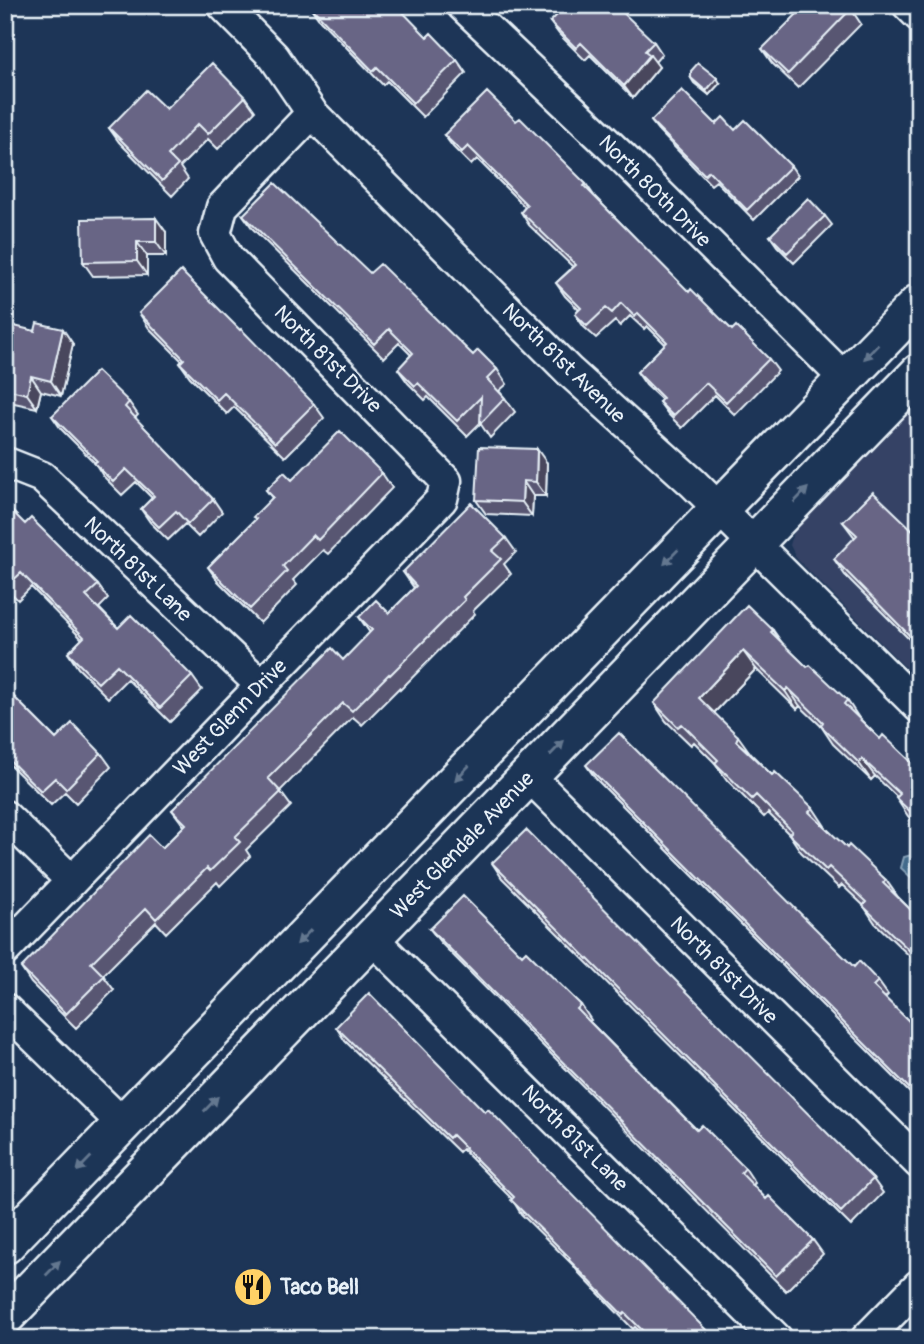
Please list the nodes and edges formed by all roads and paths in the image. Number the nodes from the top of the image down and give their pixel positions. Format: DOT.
graph roads {
  1 [pos="223,5"];
  2 [pos="462,5"];
  3 [pos="908,5"];
  4 [pos="919,16"];
  5 [pos="313,113"];
  6 [pos="919,303"];
  7 [pos="919,373"];
  8 [pos="845,379"];
  9 [pos="7,466"];
  10 [pos="446,481"];
  11 [pos="719,508"];
  12 [pos="754,544"];
  13 [pos="261,685"];
  14 [pos="919,707"];
  15 [pos="529,776"];
  16 [pos="5,816"];
  17 [pos="72,881"];
  18 [pos="372,938"];
  19 [pos="5,950"];
  20 [pos="258,984"];
  21 [pos="5,1009"];
  22 [pos="123,1124"];
  23 [pos="163,1154"];
  24 [pos="919,1163"];
  25 [pos="5,1245"];
  26 [pos="919,1285"];
  27 [pos="5,1317"];
  28 [pos="777,1339"];
  29 [pos="866,1339"];
  1 -- 5 [label="street, North 81st Avenue"];
  2 -- 8 [label="street, North 80th Drive"];
  3 -- 4 [label="street"];
  5 -- 10 [label="street, North 81st Drive"];
  5 -- 11 [label="street, North 81st Avenue"];
  6 -- 8 [label="main road, one-way"];
  12 -- 7 [label="main road, West Glendale Avenue, one-way"];
  8 -- 11 [label="main road"];
  9 -- 13 [label="street, North 81st Lane"];
  10 -- 13 [label="street, West Glenn Drive"];
  11 -- 12 [label="street, North 81st Avenue"];
  11 -- 20 [label="main road, one-way"];
  12 -- 14 [label="street, North 81st Avenue"];
  15 -- 12 [label="main road, West Glendale Avenue, one-way"];
  13 -- 17 [label="street, West Glenn Drive"];
  15 -- 18 [label="main road, West Glendale Avenue"];
  15 -- 24 [label="street, North 81st Drive"];
  16 -- 17 [label="street"];
  17 -- 19 [label="street, West Glenn Drive"];
  23 -- 18 [label="main road, West Glendale Avenue, one-way"];
  18 -- 28 [label="street, North 81st Lane"];
  20 -- 22 [label="main road"];
  20 -- 23 [label="main road"];
  21 -- 22 [label="street"];
  22 -- 25 [label="main road, one-way"];
  27 -- 23 [label="main road, West Glendale Avenue, one-way"];
  26 -- 29 [label="street"];
}
